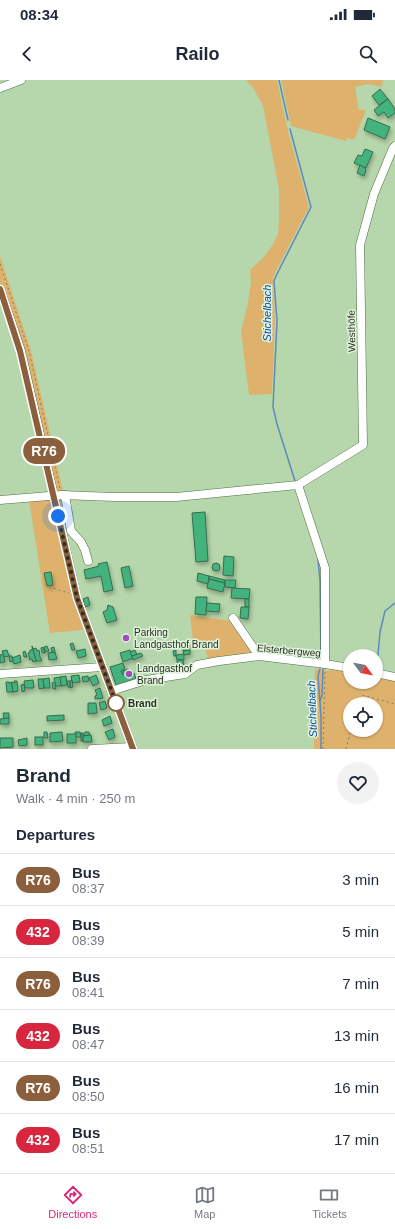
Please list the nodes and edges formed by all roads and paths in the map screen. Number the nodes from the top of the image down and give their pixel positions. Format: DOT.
graph roads {
  1 [pos="21,80"];
  2 [pos="0,88"];
  3 [pos="395,146"];
  4 [pos="0,289"];
  5 [pos="298,485"];
  6 [pos="53,495"];
  7 [pos="65,495"];
  8 [pos="0,500"];
  9 [pos="88,561"];
  10 [pos="49,587"];
  11 [pos="76,592"];
  12 [pos="233,618"];
  13 [pos="259,656"];
  14 [pos="325,664"];
  15 [pos="102,667"];
  16 [pos="343,667"];
  17 [pos="0,674"];
  18 [pos="383,674"];
  19 [pos="395,677"];
  20 [pos="111,691"];
  21 [pos="361,697"];
  22 [pos="372,697"];
  23 [pos="383,700"];
  24 [pos="395,704"];
  25 [pos="350,737"];
  26 [pos="132,748"];
  27 [pos="92,749"];
  28 [pos="323,749"];
  29 [pos="346,749"];
  1 -- 2 [label="street"];
  3 -- 5 [label="street, Westhöfe"];
  4 -- 6 [label="street"];
  5 -- 7 [label="street"];
  5 -- 14 [label="street"];
  6 -- 7 [label="street"];
  6 -- 8 [label="street"];
  6 -- 11 [label="street"];
  7 -- 9 [label="street"];
  10 -- 11 [label="path"];
  11 -- 15 [label="street"];
  12 -- 13 [label="street"];
  13 -- 14 [label="street, Elsterbergweg"];
  13 -- 20 [label="street, Elsterbergweg"];
  14 -- 16 [label="street, Elsterbergweg"];
  14 -- 28 [label="path"];
  15 -- 17 [label="street"];
  15 -- 20 [label="street"];
  18 -- 19 [label="street"];
  20 -- 26 [label="street"];
  21 -- 22 [label="path"];
  23 -- 24 [label="path"];
  25 -- 29 [label="path"];
  26 -- 27 [label="street"];
}
